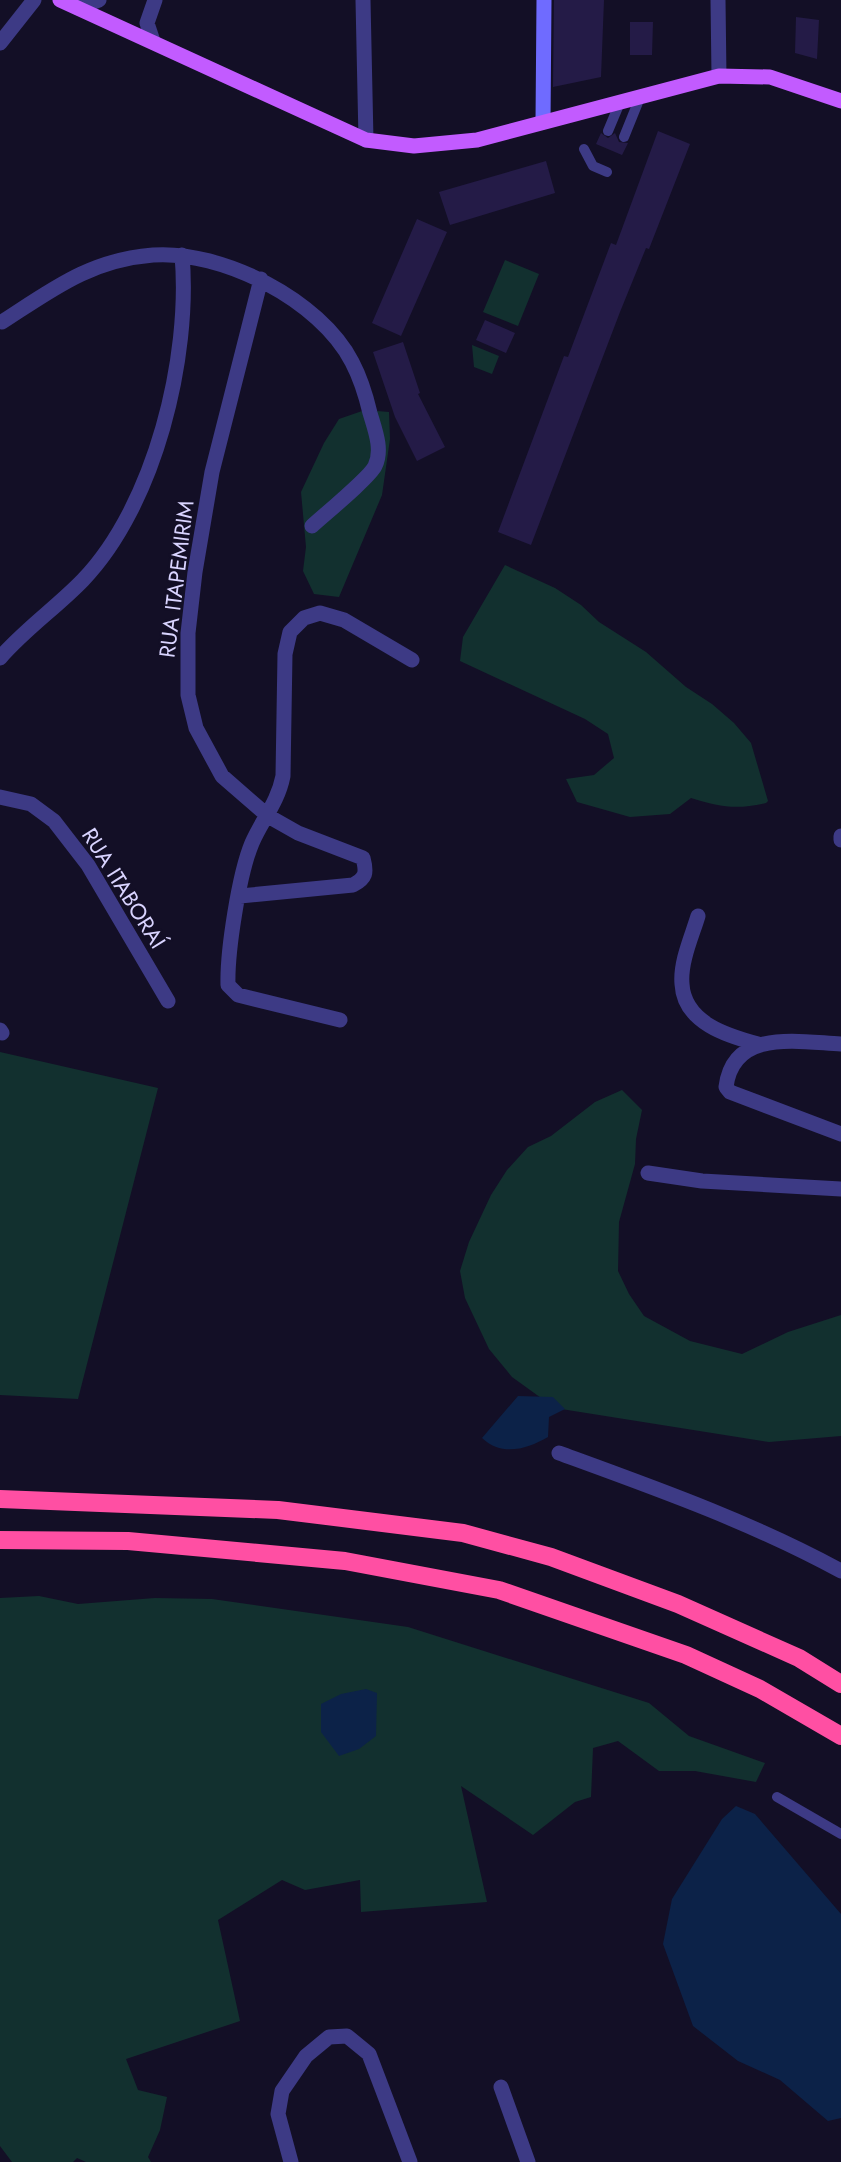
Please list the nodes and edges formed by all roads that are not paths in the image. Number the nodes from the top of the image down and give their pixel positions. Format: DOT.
graph roads {
  1 [pos="34,0"];
  2 [pos="60,0"];
  3 [pos="99,0"];
  4 [pos="155,0"];
  5 [pos="363,0"];
  6 [pos="544,0"];
  7 [pos="718,0"];
  8 [pos="78,8"];
  9 [pos="153,41"];
  10 [pos="0,43"];
  11 [pos="719,76"];
  12 [pos="641,95"];
  13 [pos="621,100"];
  14 [pos="841,101"];
  15 [pos="543,122"];
  16 [pos="608,130"];
  17 [pos="624,137"];
  18 [pos="366,140"];
  19 [pos="584,149"];
  20 [pos="607,172"];
  21 [pos="182,255"];
  22 [pos="261,279"];
  23 [pos="1,323"];
  24 [pos="312,526"];
  25 [pos="0,658"];
  26 [pos="412,660"];
  27 [pos="0,797"];
  28 [pos="268,816"];
  29 [pos="240,896"];
  30 [pos="698,915"];
  31 [pos="168,1001"];
  32 [pos="340,1020"];
  33 [pos="758,1044"];
  34 [pos="841,1044"];
  35 [pos="841,1134"];
  36 [pos="648,1173"];
  37 [pos="841,1189"];
  38 [pos="559,1453"];
  39 [pos="0,1499"];
  40 [pos="0,1540"];
  41 [pos="841,1571"];
  42 [pos="841,1684"];
  43 [pos="841,1736"];
  44 [pos="777,1797"];
  45 [pos="841,1834"];
  46 [pos="501,2087"];
  47 [pos="291,2162"];
  48 [pos="410,2162"];
  49 [pos="528,2162"];
  1 -- 10 [label="street"];
  2 -- 8 [label="main road"];
  3 -- 8 [label="street"];
  4 -- 9 [label="street"];
  5 -- 18 [label="street"];
  6 -- 15 [label="street"];
  7 -- 11 [label="street"];
  8 -- 9 [label="main road"];
  9 -- 18 [label="main road"];
  11 -- 12 [label="main road"];
  11 -- 14 [label="main road"];
  12 -- 13 [label="main road"];
  12 -- 17 [label="lane"];
  13 -- 15 [label="main road"];
  13 -- 16 [label="lane"];
  15 -- 18 [label="main road"];
  19 -- 20 [label="lane"];
  21 -- 22 [label="street"];
  21 -- 23 [label="street"];
  21 -- 25 [label="street"];
  22 -- 24 [label="street"];
  22 -- 28 [label="street, RUA ITAPEMIRIM"];
  26 -- 28 [label="street"];
  27 -- 31 [label="street, RUA ITABORAÍ"];
  28 -- 29 [label="street"];
  28 -- 29 [label="street, RUA ITAPEMIRIM"];
  29 -- 32 [label="street"];
  30 -- 33 [label="street"];
  33 -- 34 [label="street"];
  33 -- 35 [label="street"];
  36 -- 37 [label="street"];
  38 -- 41 [label="street"];
  39 -- 42 [label="highway"];
  40 -- 43 [label="highway"];
  44 -- 45 [label="lane"];
  46 -- 49 [label="street"];
  47 -- 48 [label="street"];
}
